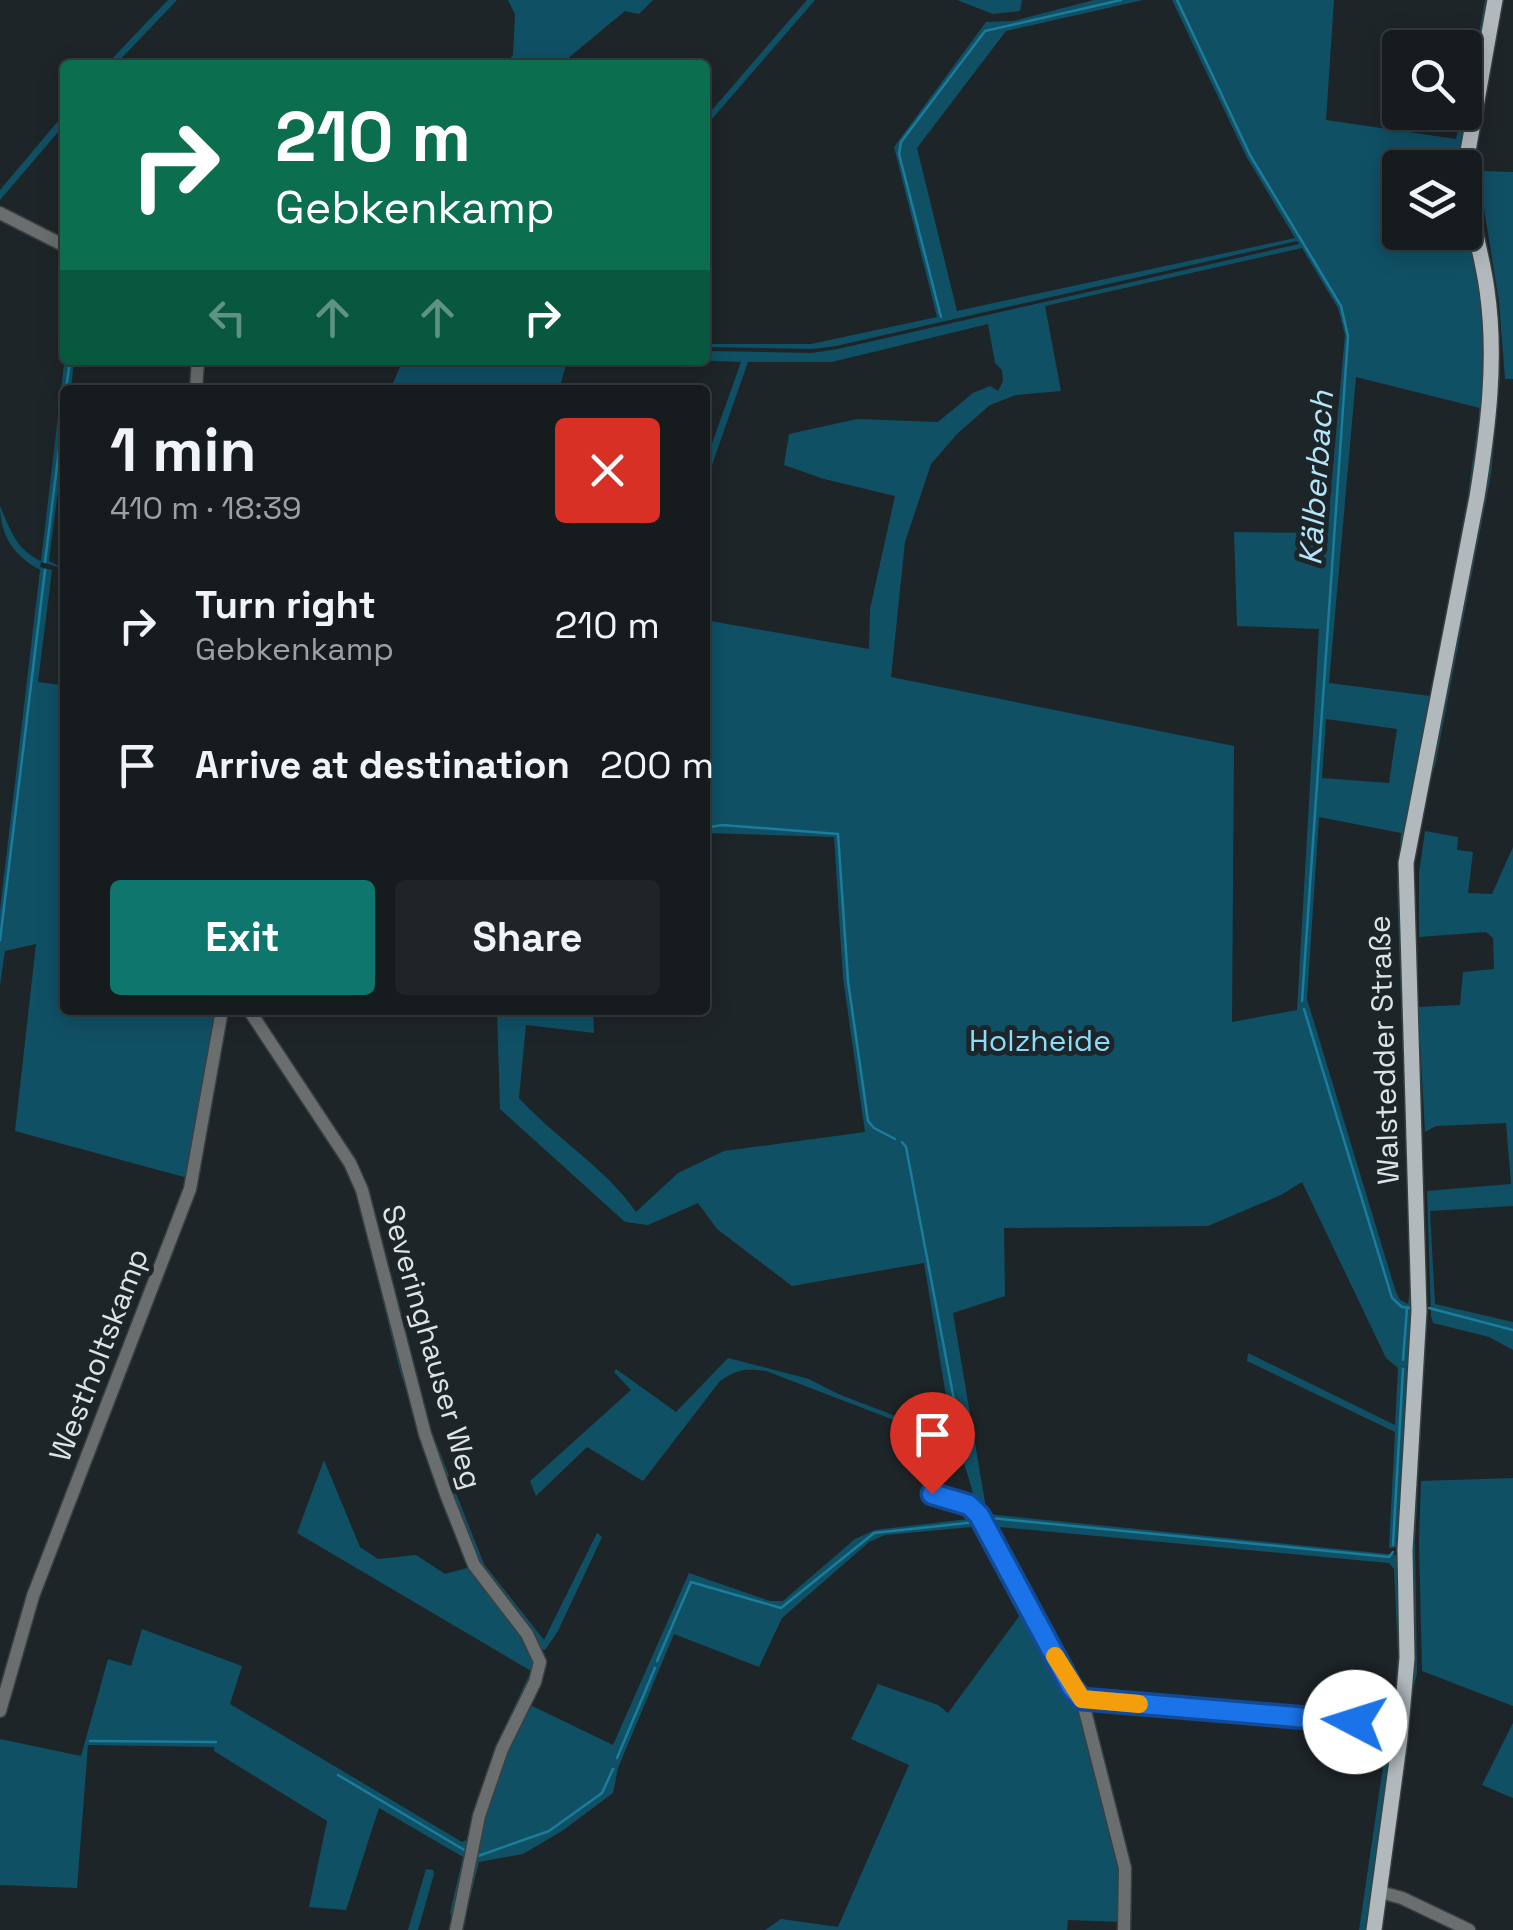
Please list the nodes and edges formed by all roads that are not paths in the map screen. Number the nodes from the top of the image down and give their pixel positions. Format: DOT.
graph roads {
  1 [pos="1494,0"];
  2 [pos="1467,150"];
  3 [pos="0,213"];
  4 [pos="60,243"];
  5 [pos="1479,250"];
  6 [pos="221,1015"];
  7 [pos="252,1015"];
  8 [pos="932,1494"];
  9 [pos="1082,1699"];
  10 [pos="0,1711"];
  11 [pos="1401,1726"];
  12 [pos="1380,1892"];
  13 [pos="456,1930"];
  14 [pos="1124,1930"];
  15 [pos="1374,1930"];
  16 [pos="1469,1930"];
  1 -- 2 [label="main road"];
  3 -- 4 [label="street"];
  5 -- 11 [label="main road, Walstedder Straße"];
  6 -- 10 [label="street, Westholtskamp"];
  7 -- 13 [label="street, Severinghauser Weg"];
  8 -- 9 [label="street"];
  9 -- 11 [label="street"];
  9 -- 14 [label="street"];
  11 -- 12 [label="main road, Walstedder Straße"];
  12 -- 15 [label="main road, Walstedder Straße"];
  12 -- 16 [label="street"];
}
